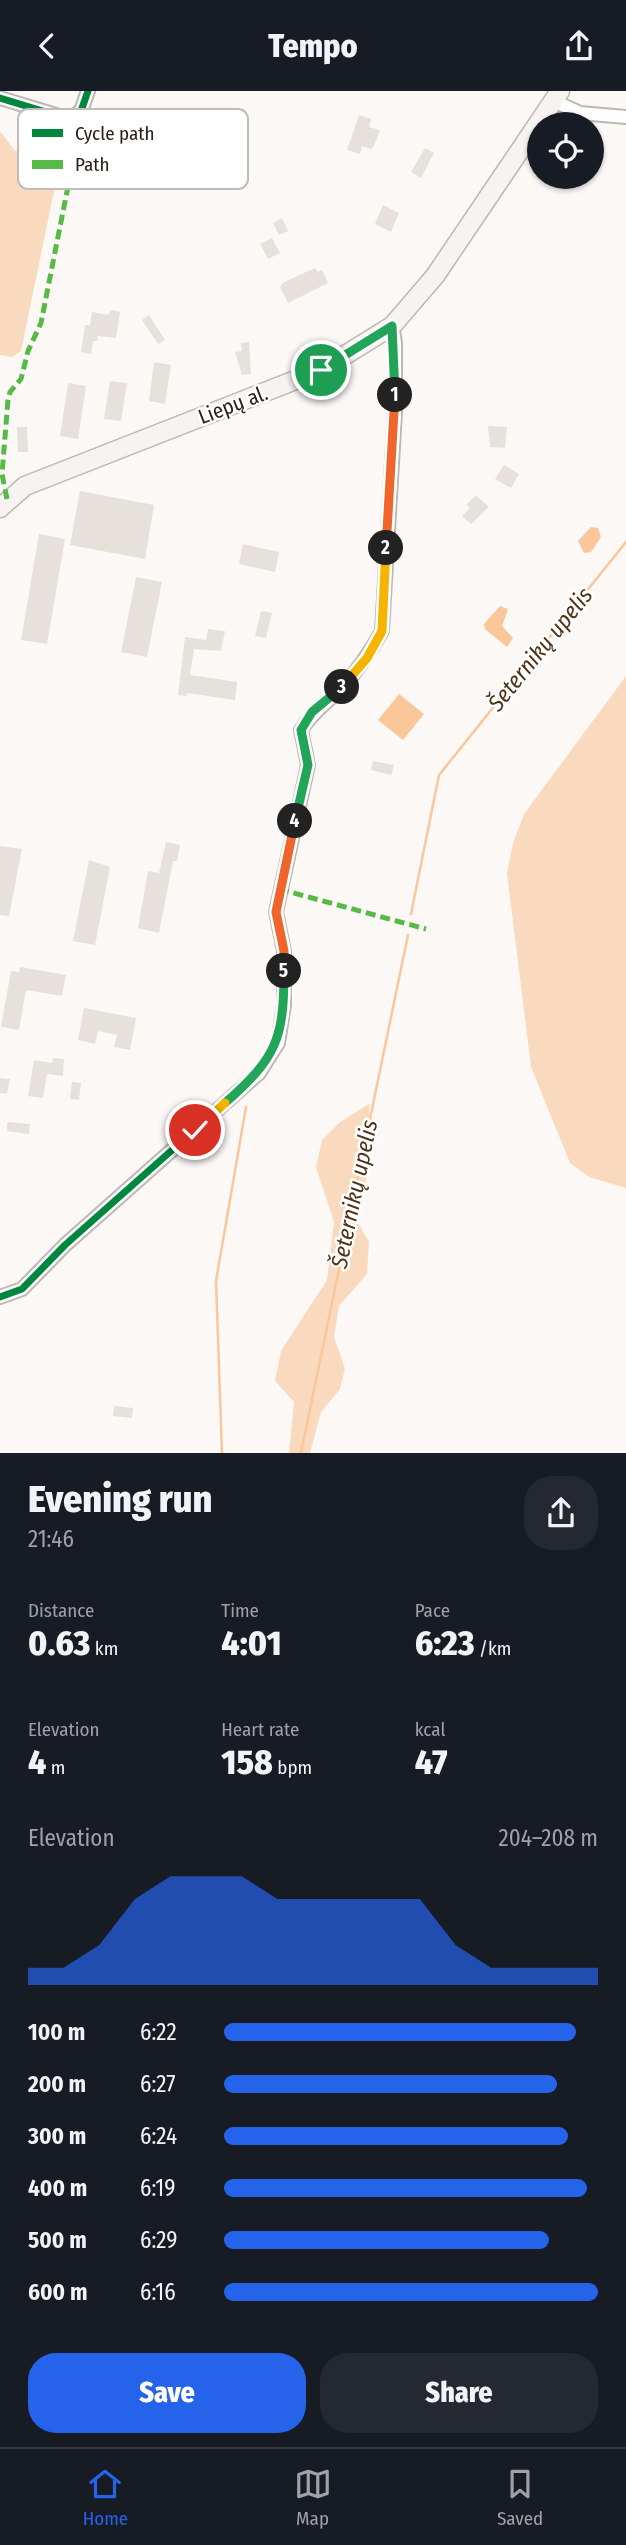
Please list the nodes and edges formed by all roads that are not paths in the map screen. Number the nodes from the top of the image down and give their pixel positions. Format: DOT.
graph roads {
  1 [pos="88,91"];
  2 [pos="557,96"];
  3 [pos="0,98"];
  4 [pos="36,109"];
  5 [pos="82,109"];
  6 [pos="626,117"];
  7 [pos="392,326"];
  8 [pos="0,508"];
  9 [pos="0,1297"];
  1 -- 5 [label="street"];
  2 -- 6 [label="street"];
  2 -- 7 [label="main road, Liepų al."];
  3 -- 4 [label="street"];
  7 -- 8 [label="main road, Liepų al."];
  7 -- 9 [label="street"];
}
